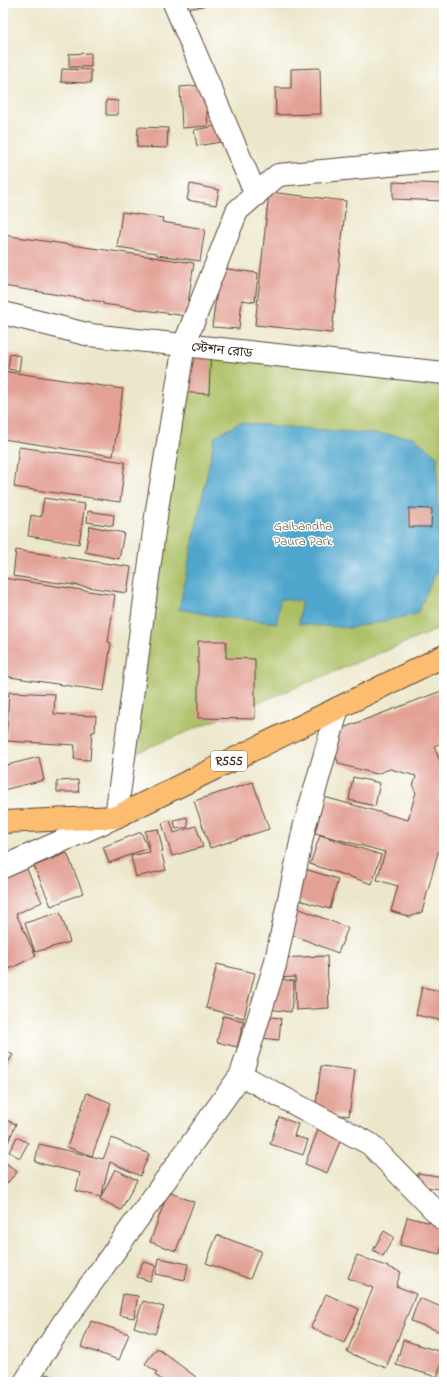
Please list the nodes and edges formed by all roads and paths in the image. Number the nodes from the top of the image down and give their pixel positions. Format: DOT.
graph roads {
  1 [pos="174,3"];
  2 [pos="444,160"];
  3 [pos="256,195"];
  4 [pos="3,313"];
  5 [pos="184,345"];
  6 [pos="444,373"];
  7 [pos="444,656"];
  8 [pos="338,708"];
  9 [pos="116,817"];
  10 [pos="3,822"];
  11 [pos="3,867"];
  12 [pos="241,1075"];
  13 [pos="444,1220"];
  14 [pos="25,1382"];
  1 -- 3 [label="street"];
  2 -- 3 [label="street"];
  3 -- 5 [label="street"];
  4 -- 5 [label="street, স্টেশন রোড"];
  5 -- 6 [label="street, স্টেশন রোড"];
  5 -- 9 [label="street"];
  7 -- 8 [label="main road, R555"];
  8 -- 9 [label="main road, R555"];
  8 -- 12 [label="street"];
  9 -- 10 [label="main road, R555"];
  9 -- 11 [label="street"];
  12 -- 13 [label="street"];
  12 -- 14 [label="street"];
}
